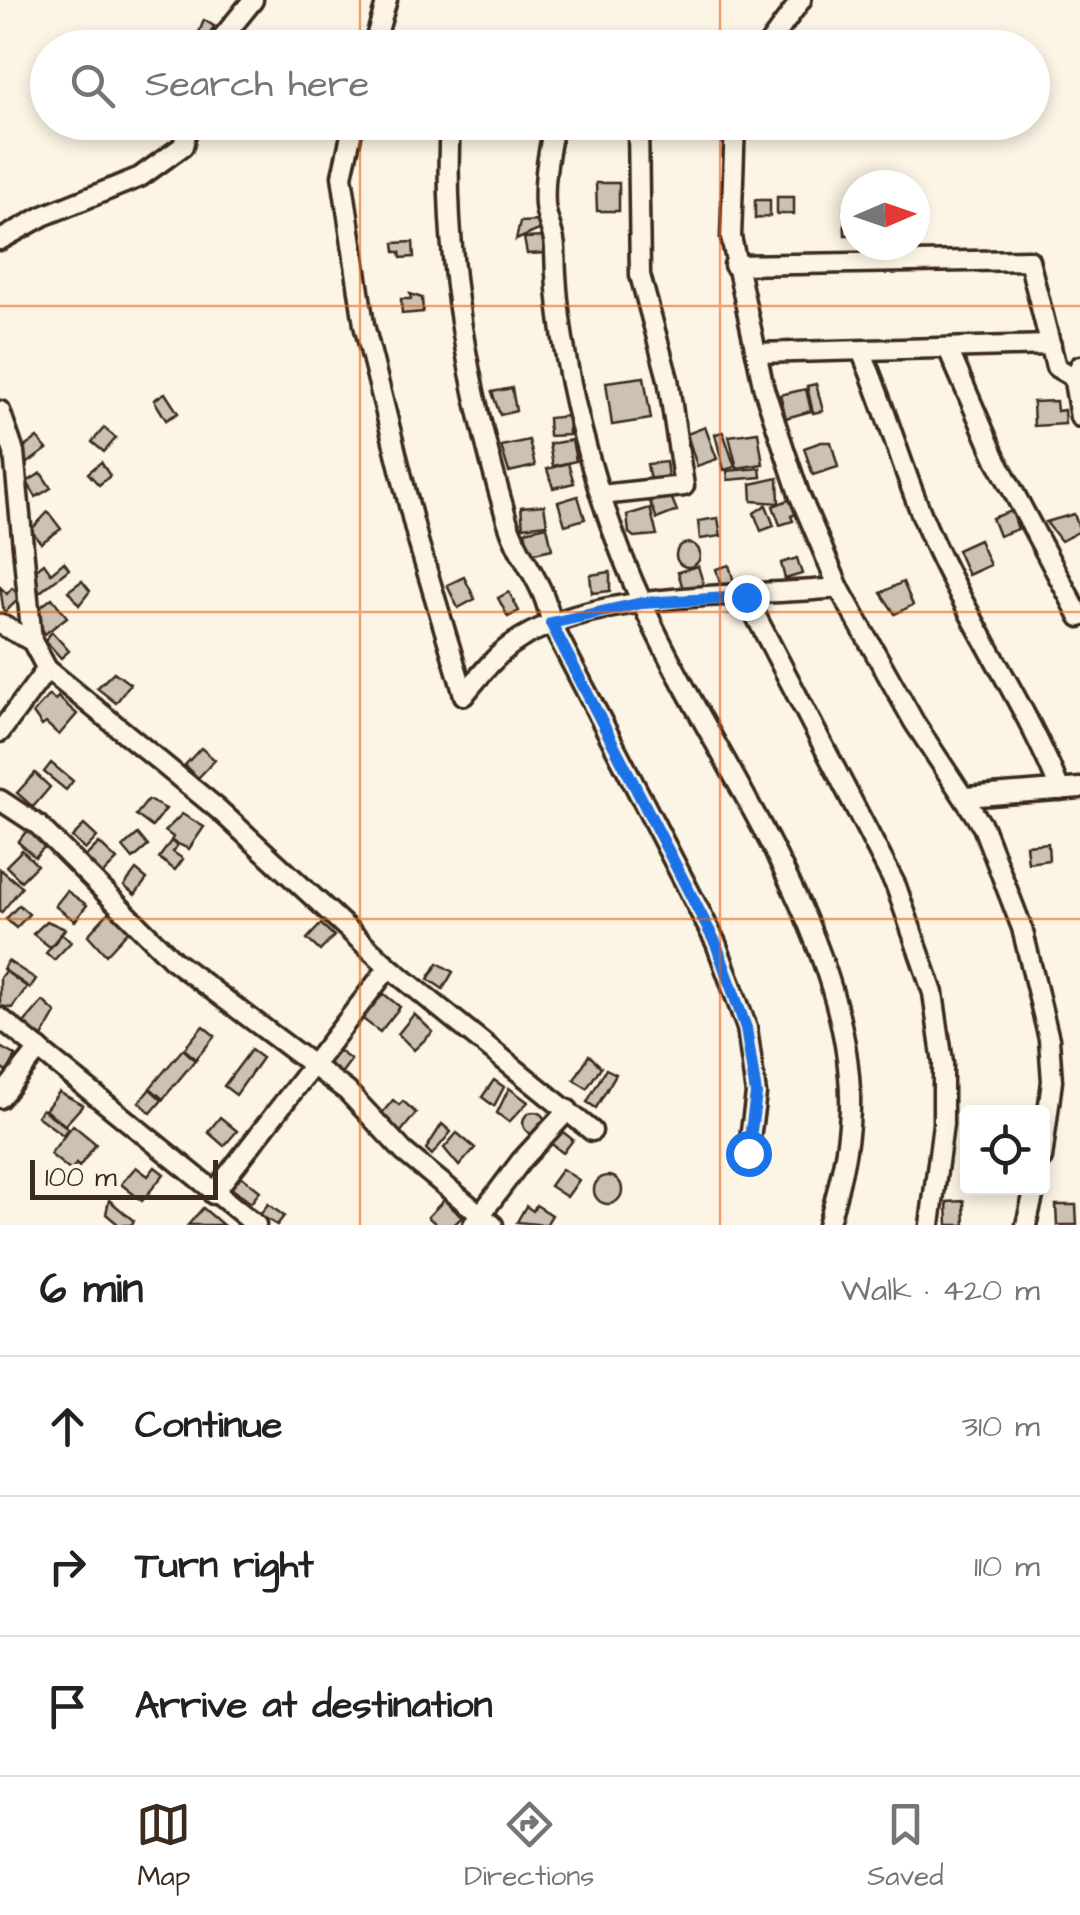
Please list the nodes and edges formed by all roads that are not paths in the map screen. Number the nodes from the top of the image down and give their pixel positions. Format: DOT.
graph roads {
  1 [pos="253,0"];
  2 [pos="386,0"];
  3 [pos="800,0"];
  4 [pos="229,30"];
  5 [pos="378,30"];
  6 [pos="779,30"];
  7 [pos="184,140"];
  8 [pos="350,140"];
  9 [pos="450,140"];
  10 [pos="553,140"];
  11 [pos="638,140"];
  12 [pos="735,140"];
  13 [pos="0,240"];
  14 [pos="734,264"];
  15 [pos="1051,344"];
  16 [pos="948,349"];
  17 [pos="757,353"];
  18 [pos="862,353"];
  19 [pos="1078,376"];
  20 [pos="0,411"];
  21 [pos="1080,416"];
  22 [pos="601,495"];
  23 [pos="840,588"];
  24 [pos="746,597"];
  25 [pos="642,603"];
  26 [pos="1080,617"];
  27 [pos="551,623"];
  28 [pos="0,624"];
  29 [pos="32,641"];
  30 [pos="47,669"];
  31 [pos="0,732"];
  32 [pos="1080,788"];
  33 [pos="1060,790"];
  34 [pos="966,797"];
  35 [pos="0,800"];
  36 [pos="389,967"];
  37 [pos="0,1018"];
  38 [pos="38,1049"];
  39 [pos="308,1065"];
  40 [pos="0,1098"];
  41 [pos="1049,1105"];
  42 [pos="568,1110"];
  43 [pos="592,1131"];
  44 [pos="748,1153"];
  45 [pos="213,1194"];
  46 [pos="1034,1195"];
  47 [pos="482,1222"];
  48 [pos="256,1225"];
  49 [pos="828,1225"];
  50 [pos="930,1225"];
  51 [pos="1026,1225"];
  1 -- 4 [label="street"];
  2 -- 5 [label="street"];
  3 -- 6 [label="street"];
  7 -- 13 [label="street"];
  8 -- 27 [label="street"];
  9 -- 27 [label="street"];
  10 -- 22 [label="street"];
  11 -- 22 [label="street"];
  12 -- 14 [label="street"];
  14 -- 15 [label="street"];
  14 -- 17 [label="street"];
  15 -- 16 [label="street"];
  15 -- 19 [label="street"];
  16 -- 18 [label="street"];
  16 -- 26 [label="street"];
  17 -- 18 [label="street"];
  17 -- 23 [label="street"];
  18 -- 33 [label="street"];
  19 -- 21 [label="street"];
  20 -- 29 [label="street"];
  22 -- 25 [label="street"];
  23 -- 24 [label="street"];
  23 -- 34 [label="street"];
  24 -- 25 [label="street"];
  24 -- 50 [label="street"];
  25 -- 27 [label="street"];
  25 -- 49 [label="street"];
  27 -- 44 [label="street"];
  28 -- 29 [label="street"];
  29 -- 30 [label="street"];
  30 -- 31 [label="street"];
  30 -- 36 [label="street"];
  32 -- 33 [label="street"];
  33 -- 34 [label="street"];
  34 -- 41 [label="street"];
  35 -- 39 [label="street"];
  36 -- 39 [label="street"];
  36 -- 42 [label="street"];
  37 -- 38 [label="street"];
  38 -- 40 [label="street"];
  38 -- 45 [label="street"];
  39 -- 45 [label="street"];
  39 -- 47 [label="street"];
  42 -- 43 [label="street"];
  42 -- 47 [label="street"];
  45 -- 48 [label="street"];
  46 -- 51 [label="street"];
}
